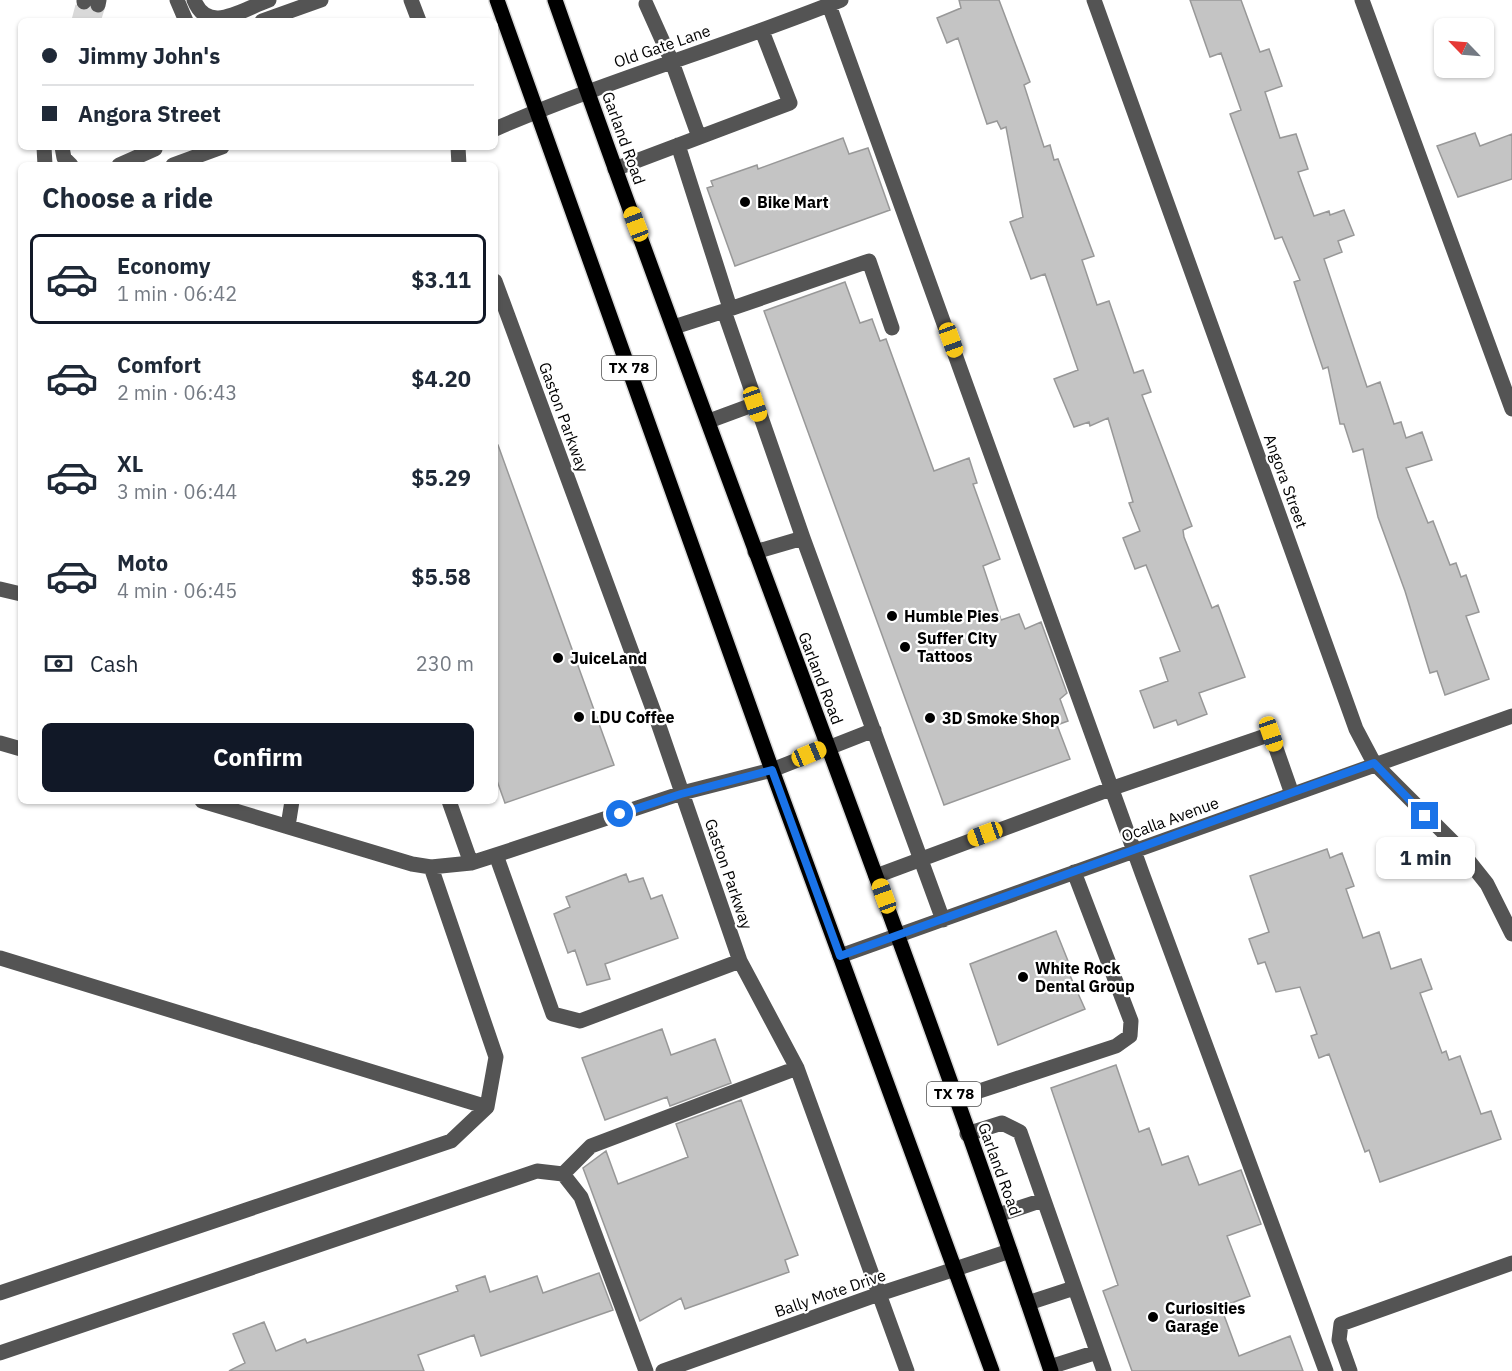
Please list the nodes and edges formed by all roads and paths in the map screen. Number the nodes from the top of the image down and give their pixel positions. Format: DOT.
graph roads {
  1 [pos="177,0"];
  2 [pos="194,0"];
  3 [pos="269,0"];
  4 [pos="321,0"];
  5 [pos="411,0"];
  6 [pos="497,0"];
  7 [pos="555,0"];
  8 [pos="1094,0"];
  9 [pos="1362,0"];
  10 [pos="650,1"];
  11 [pos="835,2"];
  12 [pos="185,18"];
  13 [pos="206,18"];
  14 [pos="222,18"];
  15 [pos="270,18"];
  16 [pos="418,18"];
  17 [pos="762,31"];
  18 [pos="672,62"];
  19 [pos="588,91"];
  20 [pos="537,111"];
  21 [pos="498,128"];
  22 [pos="699,137"];
  23 [pos="678,145"];
  24 [pos="151,150"];
  25 [pos="214,150"];
  26 [pos="125,162"];
  27 [pos="181,162"];
  28 [pos="615,169"];
  29 [pos="498,289"];
  30 [pos="727,310"];
  31 [pos="674,327"];
  32 [pos="891,328"];
  33 [pos="755,404"];
  34 [pos="1512,409"];
  35 [pos="709,421"];
  36 [pos="803,538"];
  37 [pos="755,552"];
  38 [pos="0,589"];
  39 [pos="18,593"];
  40 [pos="1512,716"];
  41 [pos="874,730"];
  42 [pos="0,743"];
  43 [pos="828,746"];
  44 [pos="18,748"];
  45 [pos="1374,763"];
  46 [pos="772,770"];
  47 [pos="1113,788"];
  48 [pos="681,794"];
  49 [pos="1292,794"];
  50 [pos="212,804"];
  51 [pos="292,804"];
  52 [pos="450,804"];
  53 [pos="288,826"];
  54 [pos="1134,851"];
  55 [pos="496,855"];
  56 [pos="921,858"];
  57 [pos="471,863"];
  58 [pos="431,867"];
  59 [pos="1074,872"];
  60 [pos="876,876"];
  61 [pos="943,920"];
  62 [pos="1512,934"];
  63 [pos="898,936"];
  64 [pos="840,956"];
  65 [pos="0,958"];
  66 [pos="740,962"];
  67 [pos="797,1068"];
  68 [pos="955,1099"];
  69 [pos="487,1107"];
  70 [pos="967,1134"];
  71 [pos="563,1174"];
  72 [pos="1042,1200"];
  73 [pos="998,1215"];
  74 [pos="1010,1251"];
  75 [pos="1512,1263"];
  76 [pos="955,1270"];
  77 [pos="1074,1287"];
  78 [pos="0,1293"];
  79 [pos="879,1294"];
  80 [pos="1028,1303"];
  81 [pos="1097,1352"];
  82 [pos="0,1353"];
  83 [pos="1050,1369"];
  84 [pos="646,1371"];
  85 [pos="663,1371"];
  86 [pos="907,1371"];
  87 [pos="992,1371"];
  88 [pos="1104,1371"];
  89 [pos="1326,1371"];
  90 [pos="1350,1371"];
  1 -- 12 [label="street"];
  2 -- 13 [label="street"];
  3 -- 14 [label="street"];
  4 -- 15 [label="street"];
  5 -- 16 [label="street"];
  6 -- 20 [label="main road, TX 78"];
  7 -- 19 [label="main road, Garland Road / TX 78"];
  8 -- 45 [label="street, Angora Street"];
  9 -- 34 [label="street"];
  10 -- 18 [label="street"];
  11 -- 17 [label="street, Old Gate Lane"];
  11 -- 47 [label="street"];
  17 -- 18 [label="street, Old Gate Lane"];
  17 -- 22 [label="street"];
  18 -- 19 [label="street, Old Gate Lane"];
  18 -- 22 [label="street"];
  19 -- 20 [label="street, Old Gate Lane"];
  19 -- 28 [label="main road, Garland Road / TX 78"];
  20 -- 21 [label="street, Old Gate Lane"];
  20 -- 46 [label="main road, TX 78"];
  22 -- 23 [label="street"];
  23 -- 28 [label="street"];
  23 -- 30 [label="street"];
  24 -- 26 [label="street"];
  25 -- 27 [label="street"];
  28 -- 31 [label="main road, Garland Road / TX 78"];
  29 -- 48 [label="street, Gaston Parkway"];
  30 -- 31 [label="street"];
  30 -- 32 [label="street"];
  30 -- 33 [label="street"];
  31 -- 35 [label="main road, Garland Road / TX 78"];
  33 -- 35 [label="street"];
  33 -- 36 [label="street"];
  35 -- 37 [label="main road, Garland Road / TX 78"];
  36 -- 37 [label="street"];
  36 -- 41 [label="street"];
  37 -- 43 [label="main road, Garland Road / TX 78"];
  38 -- 39 [label="street"];
  40 -- 45 [label="street, Ocalla Avenue"];
  41 -- 43 [label="street"];
  41 -- 56 [label="street"];
  42 -- 44 [label="street"];
  43 -- 46 [label="street"];
  43 -- 60 [label="main road, Garland Road / TX 78"];
  45 -- 49 [label="street, Ocalla Avenue"];
  45 -- 62 [label="street, Angora Street"];
  46 -- 48 [label="street"];
  46 -- 64 [label="main road, TX 78"];
  47 -- 49 [label="street"];
  47 -- 54 [label="street"];
  47 -- 56 [label="street"];
  48 -- 55 [label="street"];
  48 -- 66 [label="street, Gaston Parkway"];
  49 -- 54 [label="street, Ocalla Avenue"];
  50 -- 53 [label="street"];
  51 -- 53 [label="street"];
  52 -- 57 [label="street"];
  53 -- 58 [label="street"];
  54 -- 59 [label="street, Ocalla Avenue"];
  54 -- 89 [label="street"];
  55 -- 57 [label="street"];
  55 -- 66 [label="street"];
  56 -- 60 [label="street"];
  56 -- 61 [label="street"];
  57 -- 58 [label="street"];
  58 -- 69 [label="street"];
  59 -- 61 [label="street, Ocalla Avenue"];
  59 -- 68 [label="street"];
  60 -- 63 [label="main road, Garland Road / TX 78"];
  61 -- 63 [label="street, Ocalla Avenue"];
  63 -- 64 [label="street, Ocalla Avenue"];
  63 -- 68 [label="main road, Garland Road / TX 78"];
  64 -- 76 [label="main road, TX 78"];
  65 -- 69 [label="street"];
  66 -- 67 [label="street, Gaston Parkway"];
  67 -- 71 [label="street"];
  67 -- 79 [label="street, Gaston Parkway"];
  68 -- 70 [label="main road, Garland Road / TX 78"];
  69 -- 78 [label="street"];
  70 -- 72 [label="street"];
  70 -- 73 [label="main road, Garland Road / TX 78"];
  71 -- 82 [label="street"];
  71 -- 84 [label="street"];
  72 -- 73 [label="street"];
  72 -- 77 [label="street"];
  73 -- 74 [label="main road, Garland Road / TX 78"];
  74 -- 76 [label="street, Bally Mote Drive"];
  74 -- 80 [label="main road, Garland Road / TX 78"];
  75 -- 90 [label="street"];
  76 -- 79 [label="street, Bally Mote Drive"];
  76 -- 87 [label="main road, TX 78"];
  77 -- 80 [label="street"];
  77 -- 81 [label="street"];
  79 -- 85 [label="street, Bally Mote Drive"];
  79 -- 86 [label="street, Gaston Parkway"];
  80 -- 83 [label="main road, Garland Road / TX 78"];
  81 -- 83 [label="street"];
  81 -- 88 [label="street"];
}
